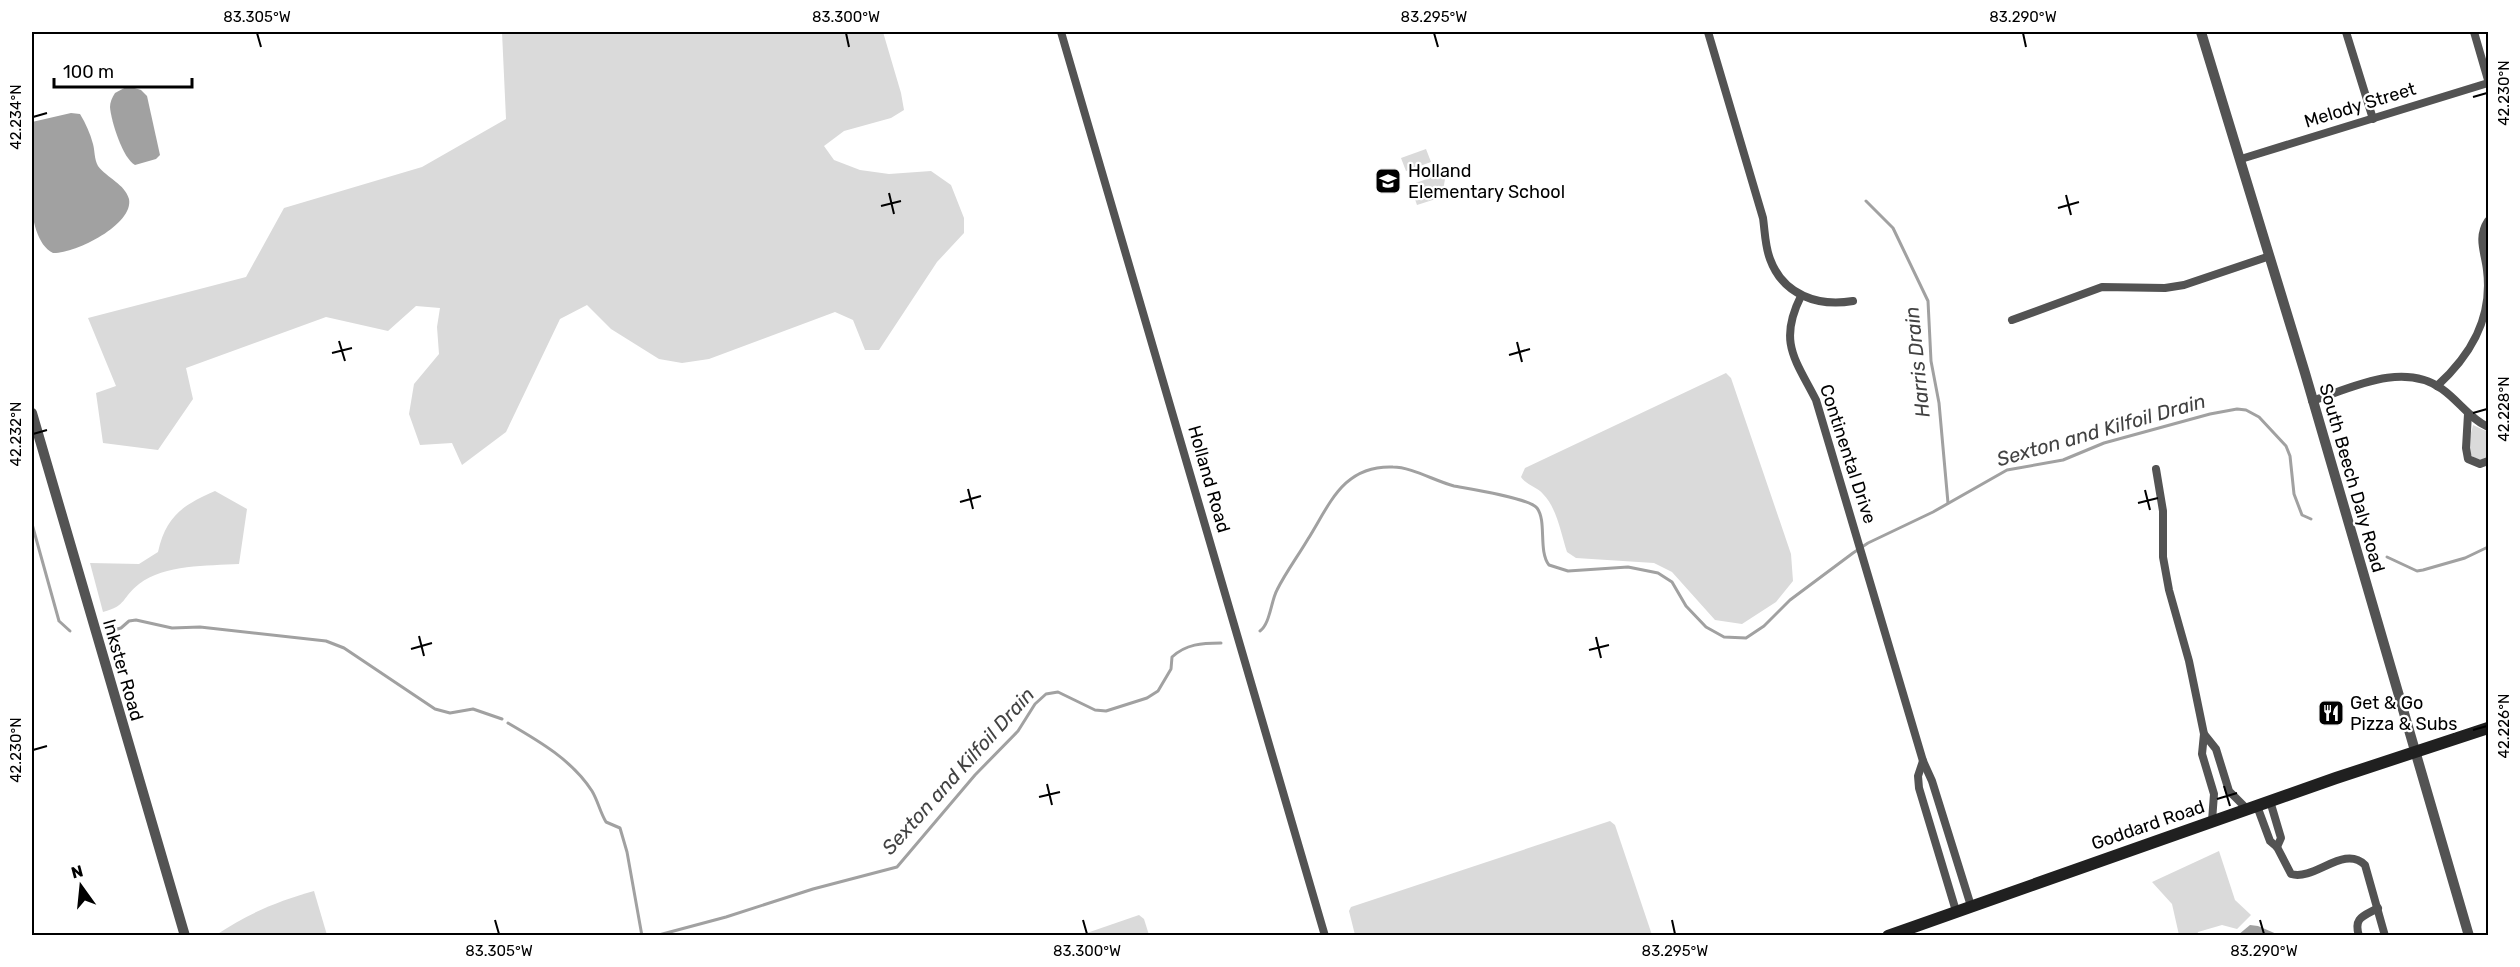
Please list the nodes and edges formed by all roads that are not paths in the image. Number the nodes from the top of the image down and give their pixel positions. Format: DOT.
graph roads {
  1 [pos="1061,32"];
  2 [pos="1708,32"];
  3 [pos="2201,32"];
  4 [pos="2346,32"];
  5 [pos="2474,32"];
  6 [pos="2488,81"];
  7 [pos="2373,119"];
  8 [pos="2241,159"];
  9 [pos="2488,221"];
  10 [pos="2270,256"];
  11 [pos="1801,296"];
  12 [pos="1853,301"];
  13 [pos="2012,320"];
  14 [pos="2437,386"];
  15 [pos="2312,401"];
  16 [pos="32,413"];
  17 [pos="2468,414"];
  18 [pos="2488,427"];
  19 [pos="34,430"];
  20 [pos="2488,461"];
  21 [pos="2156,469"];
  22 [pos="2488,728"];
  23 [pos="2204,734"];
  24 [pos="2415,752"];
  25 [pos="1923,761"];
  26 [pos="2270,801"];
  27 [pos="2252,807"];
  28 [pos="2212,821"];
  29 [pos="2277,847"];
  30 [pos="1971,906"];
  31 [pos="2378,908"];
  32 [pos="1956,911"];
  33 [pos="185,936"];
  34 [pos="1325,936"];
  35 [pos="1888,936"];
  36 [pos="2359,936"];
  37 [pos="2385,936"];
  38 [pos="2469,936"];
  1 -- 34 [label="street, Holland Road"];
  2 -- 11 [label="street"];
  3 -- 8 [label="street, South Beech Daly Road"];
  4 -- 7 [label="street"];
  5 -- 6 [label="street"];
  6 -- 7 [label="street, Melody Street"];
  7 -- 8 [label="street, Melody Street"];
  8 -- 10 [label="street, South Beech Daly Road"];
  9 -- 14 [label="street"];
  10 -- 13 [label="street"];
  10 -- 15 [label="street, South Beech Daly Road"];
  11 -- 12 [label="street"];
  11 -- 25 [label="street, Continental Drive"];
  14 -- 15 [label="street"];
  14 -- 17 [label="street"];
  15 -- 24 [label="street, South Beech Daly Road"];
  16 -- 19 [label="street, Inkster Road"];
  17 -- 18 [label="street"];
  17 -- 20 [label="street"];
  19 -- 33 [label="street, Inkster Road"];
  21 -- 23 [label="street"];
  22 -- 24 [label="main road, Goddard Road"];
  23 -- 27 [label="street"];
  23 -- 28 [label="street"];
  24 -- 26 [label="main road, Goddard Road"];
  24 -- 38 [label="street, South Beech Daly Road"];
  25 -- 30 [label="street, Continental Drive"];
  25 -- 32 [label="street, Continental Drive"];
  26 -- 27 [label="main road, Goddard Road"];
  26 -- 29 [label="street"];
  27 -- 28 [label="main road, Goddard Road"];
  27 -- 29 [label="street"];
  28 -- 30 [label="main road, Goddard Road"];
  29 -- 31 [label="street"];
  30 -- 32 [label="main road, Goddard Road"];
  31 -- 36 [label="street"];
  31 -- 37 [label="street"];
  32 -- 35 [label="main road, Goddard Road"];
}
